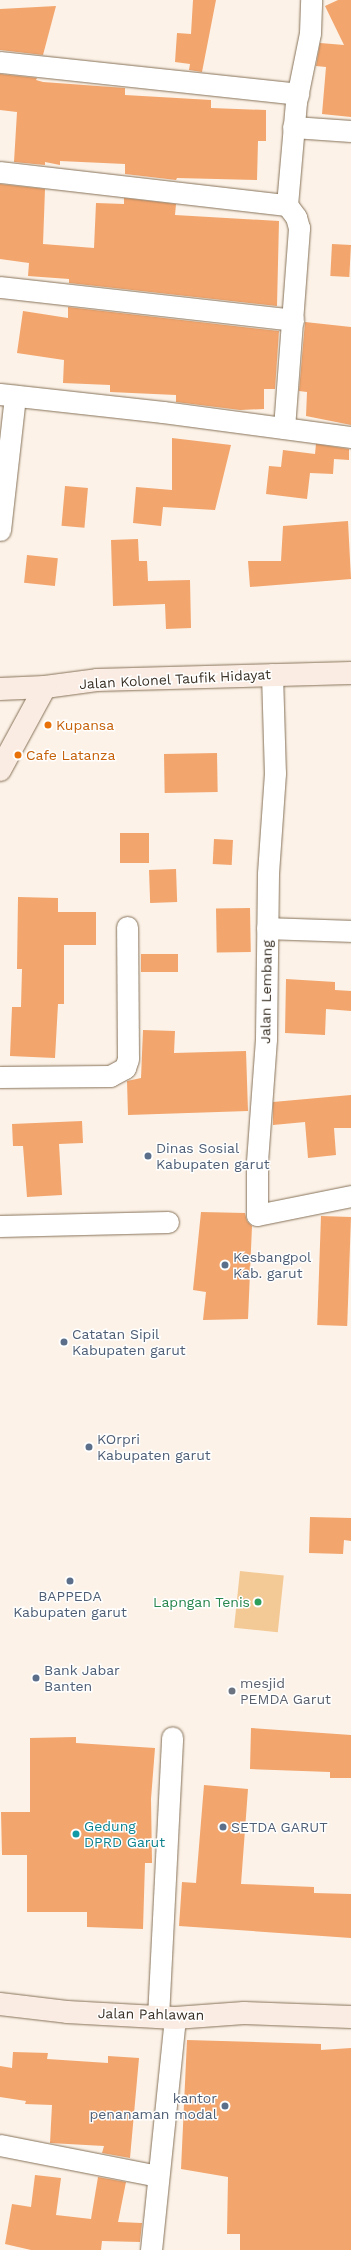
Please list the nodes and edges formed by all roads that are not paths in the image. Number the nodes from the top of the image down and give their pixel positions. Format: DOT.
graph roads {
  1 [pos="311,0"];
  2 [pos="0,62"];
  3 [pos="298,94"];
  4 [pos="293,127"];
  5 [pos="351,131"];
  6 [pos="0,172"];
  7 [pos="287,205"];
  8 [pos="0,287"];
  9 [pos="293,320"];
  10 [pos="8,395"];
  11 [pos="284,428"];
  12 [pos="351,437"];
  13 [pos="0,530"];
  14 [pos="351,673"];
  15 [pos="272,674"];
  16 [pos="45,687"];
  17 [pos="0,689"];
  18 [pos="0,770"];
  19 [pos="127,927"];
  20 [pos="267,928"];
  21 [pos="351,931"];
  22 [pos="0,1077"];
  23 [pos="351,1196"];
  24 [pos="168,1222"];
  25 [pos="0,1226"];
  26 [pos="172,1737"];
  27 [pos="0,2004"];
  28 [pos="166,2017"];
  29 [pos="351,2017"];
  30 [pos="0,2145"];
  31 [pos="158,2176"];
  32 [pos="151,2250"];
  1 -- 3 [label="street"];
  2 -- 3 [label="street"];
  3 -- 4 [label="street"];
  4 -- 5 [label="street"];
  4 -- 7 [label="street"];
  6 -- 7 [label="street"];
  7 -- 9 [label="street"];
  8 -- 9 [label="street"];
  9 -- 11 [label="street"];
  10 -- 11 [label="street"];
  10 -- 13 [label="street"];
  11 -- 12 [label="street"];
  14 -- 15 [label="main road, Jalan Kolonel Taufik Hidayat"];
  15 -- 16 [label="main road, Jalan Kolonel Taufik Hidayat"];
  15 -- 20 [label="street, Jalan Lembang"];
  16 -- 17 [label="main road, Jalan Kolonel Taufik Hidayat"];
  16 -- 18 [label="main road"];
  19 -- 22 [label="street"];
  20 -- 21 [label="street"];
  20 -- 23 [label="street, Jalan Lembang"];
  24 -- 25 [label="street"];
  26 -- 28 [label="street"];
  27 -- 28 [label="main road, Jalan Pahlawan"];
  28 -- 29 [label="main road, Jalan Pahlawan"];
  28 -- 31 [label="street"];
  30 -- 31 [label="street"];
  31 -- 32 [label="street"];
}
